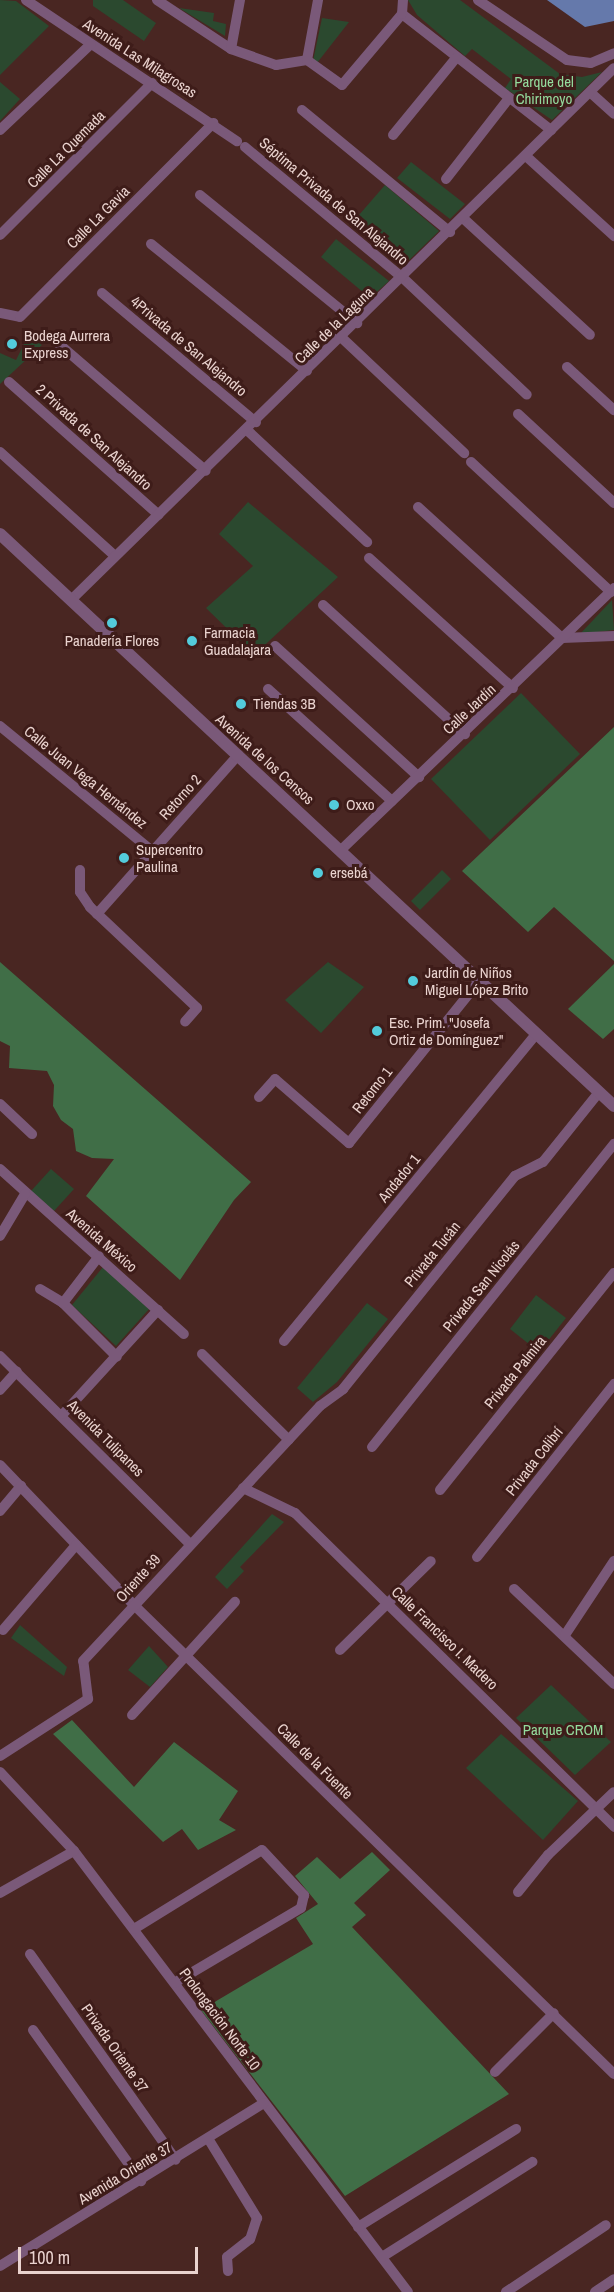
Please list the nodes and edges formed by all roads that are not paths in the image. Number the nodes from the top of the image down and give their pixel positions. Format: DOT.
graph roads {
  1 [pos="26,0"];
  2 [pos="240,0"];
  3 [pos="318,0"];
  4 [pos="403,0"];
  5 [pos="478,0"];
  6 [pos="161,1"];
  7 [pos="402,14"];
  8 [pos="91,44"];
  9 [pos="231,50"];
  10 [pos="614,53"];
  11 [pos="456,58"];
  12 [pos="307,60"];
  13 [pos="614,68"];
  14 [pos="152,83"];
  15 [pos="591,93"];
  16 [pos="509,98"];
  17 [pos="302,110"];
  18 [pos="614,114"];
  19 [pos="213,123"];
  20 [pos="0,130"];
  21 [pos="551,130"];
  22 [pos="393,135"];
  23 [pos="241,144"];
  24 [pos="527,157"];
  25 [pos="446,179"];
  26 [pos="200,195"];
  27 [pos="464,219"];
  28 [pos="450,232"];
  29 [pos="0,235"];
  30 [pos="614,236"];
  31 [pos="151,244"];
  32 [pos="403,278"];
  33 [pos="102,293"];
  34 [pos="0,313"];
  35 [pos="357,323"];
  36 [pos="590,335"];
  37 [pos="52,338"];
  38 [pos="342,338"];
  39 [pos="567,367"];
  40 [pos="307,371"];
  41 [pos="9,382"];
  42 [pos="527,395"];
  43 [pos="614,410"];
  44 [pos="518,414"];
  45 [pos="256,422"];
  46 [pos="248,431"];
  47 [pos="0,452"];
  48 [pos="206,471"];
  49 [pos="614,503"];
  50 [pos="418,507"];
  51 [pos="159,515"];
  52 [pos="0,534"];
  53 [pos="366,542"];
  54 [pos="115,556"];
  55 [pos="369,558"];
  56 [pos="612,590"];
  57 [pos="71,600"];
  58 [pos="323,605"];
  59 [pos="614,636"];
  60 [pos="562,638"];
  61 [pos="276,646"];
  62 [pos="513,688"];
  63 [pos="268,689"];
  64 [pos="0,726"];
  65 [pos="465,734"];
  66 [pos="238,755"];
  67 [pos="419,777"];
  68 [pos="392,801"];
  69 [pos="342,849"];
  70 [pos="152,851"];
  71 [pos="80,870"];
  72 [pos="97,914"];
  73 [pos="480,980"];
  74 [pos="185,1022"];
  75 [pos="536,1034"];
  76 [pos="599,1092"];
  77 [pos="259,1097"];
  78 [pos="0,1104"];
  79 [pos="614,1106"];
  80 [pos="32,1134"];
  81 [pos="614,1144"];
  82 [pos="0,1169"];
  83 [pos="25,1194"];
  84 [pos="0,1236"];
  85 [pos="99,1256"];
  86 [pos="614,1273"];
  87 [pos="40,1289"];
  88 [pos="63,1303"];
  89 [pos="158,1310"];
  90 [pos="184,1334"];
  91 [pos="284,1341"];
  92 [pos="202,1354"];
  93 [pos="0,1356"];
  94 [pos="117,1357"];
  95 [pos="17,1371"];
  96 [pos="614,1384"];
  97 [pos="0,1390"];
  98 [pos="63,1414"];
  99 [pos="289,1440"];
  100 [pos="372,1447"];
  101 [pos="0,1465"];
  102 [pos="21,1486"];
  103 [pos="243,1488"];
  104 [pos="440,1490"];
  105 [pos="0,1511"];
  106 [pos="189,1543"];
  107 [pos="76,1545"];
  108 [pos="477,1557"];
  109 [pos="431,1561"];
  110 [pos="614,1561"];
  111 [pos="513,1589"];
  112 [pos="236,1602"];
  113 [pos="134,1605"];
  114 [pos="387,1605"];
  115 [pos="3,1630"];
  116 [pos="565,1635"];
  117 [pos="340,1650"];
  118 [pos="189,1657"];
  119 [pos="613,1681"];
  120 [pos="132,1715"];
  121 [pos="0,1756"];
  122 [pos="0,1772"];
  123 [pos="614,1792"];
  124 [pos="596,1810"];
  125 [pos="614,1827"];
  126 [pos="74,1851"];
  127 [pos="518,1892"];
  128 [pos="0,1893"];
  129 [pos="134,1929"];
  130 [pos="30,1954"];
  131 [pos="174,1983"];
  132 [pos="554,2013"];
  133 [pos="33,2030"];
  134 [pos="495,2072"];
  135 [pos="614,2073"];
  136 [pos="264,2103"];
  137 [pos="516,2129"];
  138 [pos="209,2140"];
  139 [pos="176,2160"];
  140 [pos="532,2162"];
  141 [pos="141,2181"];
  142 [pos="606,2225"];
  143 [pos="358,2227"];
  144 [pos="382,2257"];
  145 [pos="0,2266"];
  146 [pos="228,2271"];
  147 [pos="614,2279"];
  148 [pos="408,2292"];
  149 [pos="506,2292"];
  150 [pos="595,2292"];
  1 -- 8 [label="street, Avenida Las Milagrosas"];
  2 -- 9 [label="street"];
  3 -- 12 [label="street"];
  4 -- 7 [label="street"];
  5 -- 10 [label="street"];
  6 -- 9 [label="street"];
  7 -- 11 [label="street"];
  7 -- 12 [label="street"];
  8 -- 14 [label="street, Avenida Las Milagrosas"];
  8 -- 20 [label="street"];
  9 -- 12 [label="street"];
  11 -- 16 [label="street"];
  11 -- 22 [label="street"];
  13 -- 15 [label="street, Calle de la Laguna"];
  14 -- 19 [label="street, Avenida Las Milagrosas"];
  14 -- 29 [label="street, Calle La Quemada"];
  15 -- 18 [label="street"];
  15 -- 21 [label="street, Calle de la Laguna"];
  16 -- 21 [label="street"];
  16 -- 25 [label="street"];
  17 -- 28 [label="street"];
  19 -- 23 [label="street, Avenida Las Milagrosas"];
  19 -- 34 [label="street, Calle La Gavia"];
  21 -- 24 [label="street, Calle de la Laguna"];
  23 -- 32 [label="street, Séptima Privada de San Alejandro"];
  24 -- 27 [label="street, Calle de la Laguna"];
  24 -- 30 [label="street"];
  26 -- 35 [label="street"];
  27 -- 28 [label="street, Calle de la Laguna"];
  27 -- 36 [label="street"];
  28 -- 32 [label="street, Calle de la Laguna"];
  31 -- 40 [label="street"];
  32 -- 35 [label="street, Calle de la Laguna"];
  32 -- 42 [label="street, Séptima Privada de San Alejandro"];
  33 -- 45 [label="street, 4Privada de San Alejandro"];
  35 -- 38 [label="street, Calle de la Laguna"];
  37 -- 48 [label="street"];
  38 -- 40 [label="street, Calle de la Laguna"];
  38 -- 56 [label="street"];
  39 -- 43 [label="street"];
  40 -- 45 [label="street, Calle de la Laguna"];
  41 -- 51 [label="street, 2 Privada de San Alejandro"];
  44 -- 49 [label="street"];
  45 -- 46 [label="street, Calle de la Laguna"];
  46 -- 48 [label="street, Calle de la Laguna"];
  46 -- 53 [label="street"];
  47 -- 54 [label="street"];
  48 -- 51 [label="street, Calle de la Laguna"];
  50 -- 60 [label="street"];
  51 -- 54 [label="street, Calle de la Laguna"];
  52 -- 57 [label="street, Avenida de los Censos"];
  54 -- 57 [label="street, Calle de la Laguna"];
  55 -- 62 [label="street"];
  56 -- 60 [label="street, Calle Jardín"];
  57 -- 66 [label="street, Avenida de los Censos"];
  58 -- 65 [label="street"];
  59 -- 60 [label="street"];
  60 -- 62 [label="street, Calle Jardín"];
  61 -- 67 [label="street"];
  62 -- 65 [label="street, Calle Jardín"];
  63 -- 68 [label="street"];
  64 -- 70 [label="street, Calle Juan Vega Hernández"];
  65 -- 67 [label="street, Calle Jardín"];
  66 -- 69 [label="street, Avenida de los Censos"];
  66 -- 70 [label="street, Retorno 2"];
  67 -- 68 [label="street, Calle Jardín"];
  68 -- 69 [label="street, Calle Jardín"];
  69 -- 73 [label="street, Avenida de los Censos"];
  70 -- 72 [label="street, Retorno 2"];
  71 -- 72 [label="street"];
  72 -- 74 [label="street"];
  73 -- 75 [label="street, Avenida de los Censos"];
  73 -- 77 [label="street, Retorno 1"];
  75 -- 76 [label="street, Avenida de los Censos"];
  75 -- 91 [label="street, Andador 1"];
  76 -- 79 [label="street, Avenida de los Censos"];
  76 -- 99 [label="street, Privada Tucán"];
  78 -- 80 [label="street"];
  81 -- 100 [label="street, Privada San Nicolás"];
  82 -- 83 [label="street, Avenida México"];
  83 -- 84 [label="street"];
  83 -- 85 [label="street, Avenida México"];
  85 -- 88 [label="street"];
  85 -- 89 [label="street, Avenida México"];
  86 -- 104 [label="street, Privada Palmira"];
  87 -- 88 [label="street"];
  88 -- 94 [label="street"];
  89 -- 90 [label="street, Avenida México"];
  89 -- 94 [label="street"];
  92 -- 99 [label="street"];
  93 -- 95 [label="street, Avenida Tulipanes"];
  94 -- 98 [label="street"];
  95 -- 97 [label="street"];
  95 -- 98 [label="street, Avenida Tulipanes"];
  96 -- 108 [label="street, Privada Colibrí"];
  98 -- 106 [label="street, Avenida Tulipanes"];
  99 -- 103 [label="street, Privada Tucán"];
  101 -- 102 [label="street, Calle de la Fuente"];
  102 -- 105 [label="street"];
  102 -- 107 [label="street, Calle de la Fuente"];
  103 -- 106 [label="street, Oriente 39"];
  103 -- 114 [label="street, Calle Francisco I. Madero"];
  106 -- 113 [label="street, Oriente 39"];
  107 -- 113 [label="street, Calle de la Fuente"];
  107 -- 115 [label="street"];
  109 -- 114 [label="street"];
  110 -- 116 [label="street"];
  111 -- 116 [label="street"];
  112 -- 118 [label="street"];
  113 -- 118 [label="street, Calle de la Fuente"];
  113 -- 121 [label="street, Oriente 39"];
  114 -- 117 [label="street"];
  114 -- 124 [label="street, Calle Francisco I. Madero"];
  116 -- 119 [label="street"];
  118 -- 120 [label="street"];
  118 -- 132 [label="street, Calle de la Fuente"];
  122 -- 126 [label="street, Prolongación Norte 10"];
  123 -- 124 [label="street"];
  124 -- 125 [label="street, Calle Francisco I. Madero"];
  124 -- 127 [label="street"];
  126 -- 128 [label="street"];
  126 -- 129 [label="street, Prolongación Norte 10"];
  129 -- 131 [label="street, Prolongación Norte 10"];
  129 -- 131 [label="street"];
  130 -- 139 [label="street, Privada Oriente 37"];
  131 -- 136 [label="street, Prolongación Norte 10"];
  132 -- 134 [label="street"];
  132 -- 135 [label="street, Calle de la Fuente"];
  133 -- 141 [label="street"];
  136 -- 138 [label="street, Avenida Oriente 37"];
  136 -- 143 [label="street, Prolongación Norte 10"];
  137 -- 143 [label="street"];
  138 -- 139 [label="street, Avenida Oriente 37"];
  138 -- 146 [label="street"];
  139 -- 141 [label="street, Avenida Oriente 37"];
  140 -- 144 [label="street"];
  141 -- 145 [label="street, Avenida Oriente 37"];
  142 -- 149 [label="street"];
  143 -- 144 [label="street, Prolongación Norte 10"];
  144 -- 148 [label="street, Prolongación Norte 10"];
  147 -- 150 [label="street"];
}
